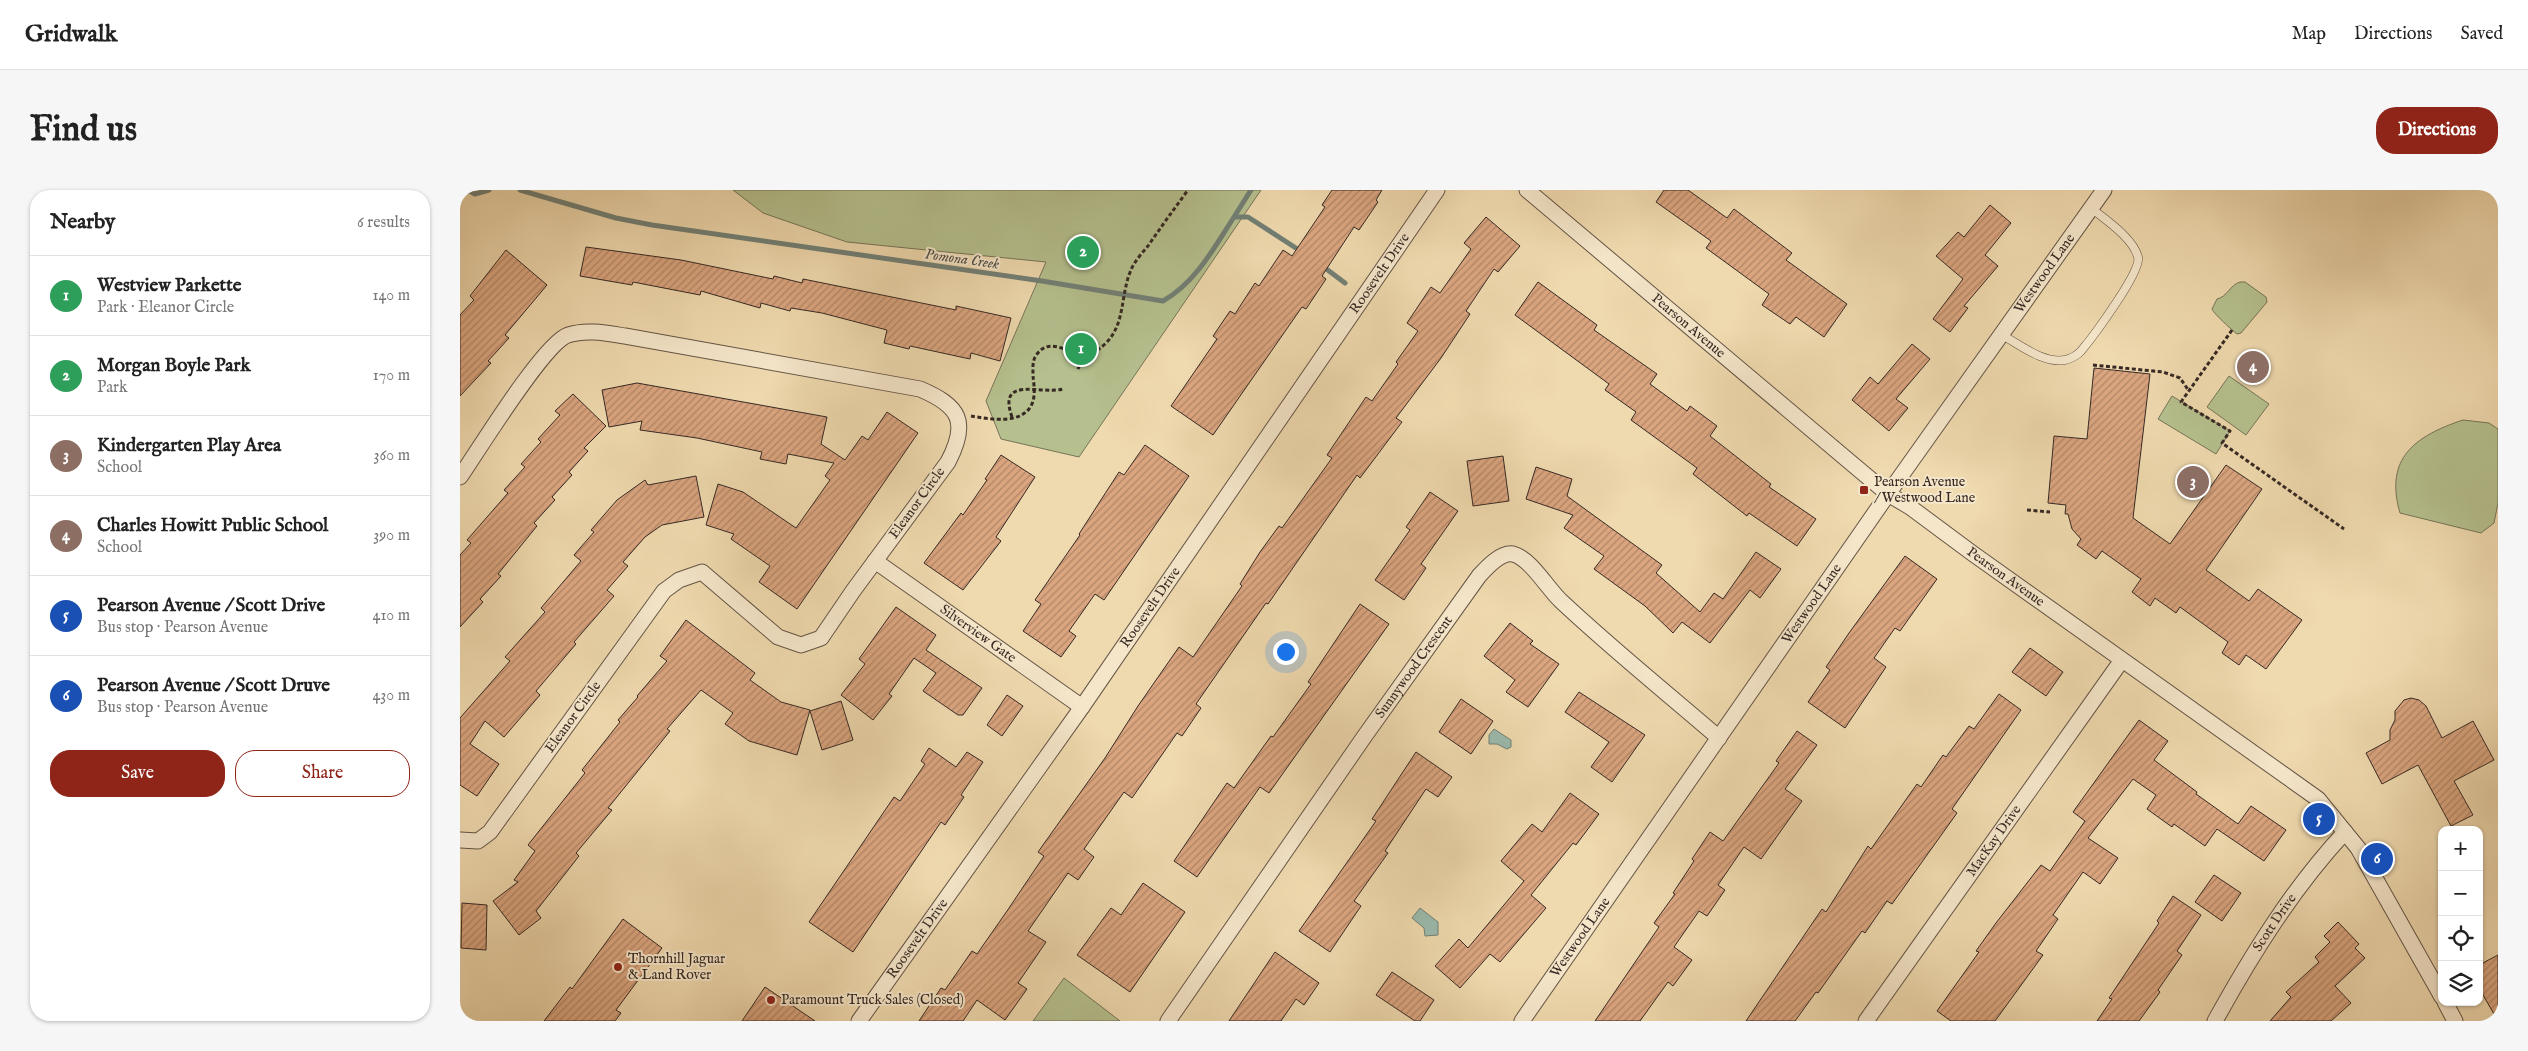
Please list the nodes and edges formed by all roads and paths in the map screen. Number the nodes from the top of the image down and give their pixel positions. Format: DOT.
graph roads {
  1 [pos="1188,190"];
  2 [pos="1437,190"];
  3 [pos="1526,190"];
  4 [pos="2104,190"];
  5 [pos="2091,208"];
  6 [pos="2232,330"];
  7 [pos="2002,335"];
  8 [pos="1084,355"];
  9 [pos="2093,365"];
  10 [pos="1078,369"];
  11 [pos="1063,389"];
  12 [pos="1034,391"];
  13 [pos="2189,391"];
  14 [pos="956,413"];
  15 [pos="1012,417"];
  16 [pos="460,477"];
  17 [pos="1888,494"];
  18 [pos="2027,510"];
  19 [pos="2050,512"];
  20 [pos="2344,529"];
  21 [pos="875,561"];
  22 [pos="2122,660"];
  23 [pos="1082,707"];
  24 [pos="1720,738"];
  25 [pos="2345,832"];
  26 [pos="460,840"];
  27 [pos="2438,989"];
  28 [pos="2447,1006"];
  29 [pos="859,1021"];
  30 [pos="1168,1021"];
  31 [pos="1522,1021"];
  32 [pos="1866,1021"];
  33 [pos="2215,1021"];
  34 [pos="2456,1021"];
  1 -- 8 [label="path"];
  2 -- 23 [label="street, Roosevelt Drive"];
  3 -- 17 [label="street, Pearson Avenue"];
  4 -- 5 [label="street, Westwood Lane"];
  5 -- 7 [label="street, Westwood Lane"];
  5 -- 7 [label="lane"];
  6 -- 13 [label="path"];
  7 -- 17 [label="street, Westwood Lane"];
  8 -- 10 [label="path"];
  8 -- 12 [label="path"];
  9 -- 13 [label="path"];
  11 -- 12 [label="path"];
  12 -- 15 [label="path"];
  12 -- 15 [label="path"];
  13 -- 20 [label="path"];
  14 -- 15 [label="path"];
  14 -- 16 [label="street"];
  14 -- 21 [label="street, Eleanor Circle"];
  17 -- 22 [label="street, Pearson Avenue"];
  17 -- 24 [label="street, Westwood Lane"];
  18 -- 19 [label="path"];
  21 -- 23 [label="street, Silverview Gate"];
  21 -- 26 [label="street, Eleanor Circle"];
  22 -- 25 [label="street, Pearson Avenue"];
  22 -- 32 [label="street, MacKay Drive"];
  23 -- 29 [label="street, Roosevelt Drive"];
  24 -- 30 [label="street, Sunnywood Crescent"];
  24 -- 31 [label="street, Westwood Lane"];
  25 -- 27 [label="street, Pearson Avenue"];
  25 -- 33 [label="street, Scott Drive"];
  28 -- 34 [label="street"];
}
